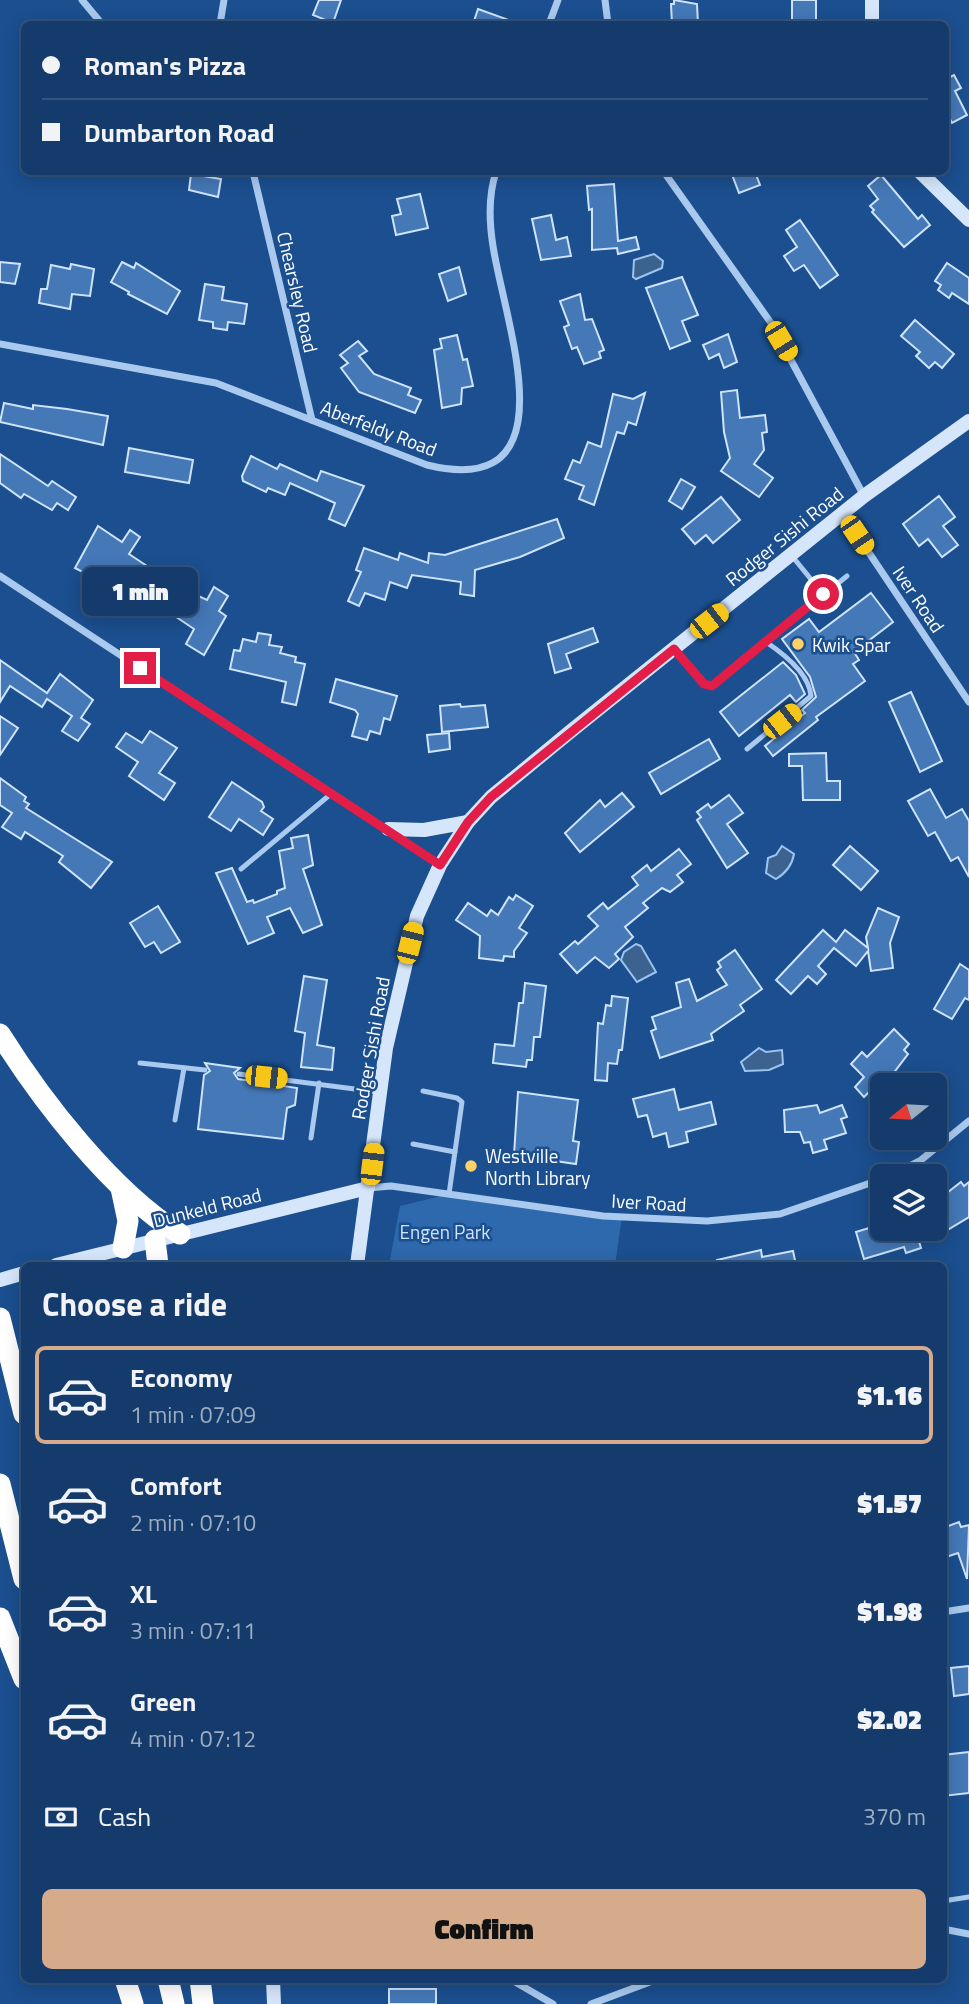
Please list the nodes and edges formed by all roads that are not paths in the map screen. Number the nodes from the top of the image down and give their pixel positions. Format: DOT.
graph roads {
  1 [pos="82,0"];
  2 [pos="224,0"];
  3 [pos="558,0"];
  4 [pos="605,0"];
  5 [pos="872,0"];
  6 [pos="100,21"];
  7 [pos="220,21"];
  8 [pos="550,21"];
  9 [pos="608,21"];
  10 [pos="872,21"];
  11 [pos="254,175"];
  12 [pos="496,175"];
  13 [pos="666,175"];
  14 [pos="923,175"];
  15 [pos="969,219"];
  16 [pos="0,344"];
  17 [pos="312,420"];
  18 [pos="969,421"];
  19 [pos="864,496"];
  20 [pos="843,514"];
  21 [pos="792,556"];
  22 [pos="0,576"];
  23 [pos="847,576"];
  24 [pos="823,594"];
  25 [pos="766,642"];
  26 [pos="674,649"];
  27 [pos="969,702"];
  28 [pos="747,749"];
  29 [pos="332,793"];
  30 [pos="468,822"];
  31 [pos="388,829"];
  32 [pos="440,865"];
  33 [pos="241,869"];
  34 [pos="0,1034"];
  35 [pos="140,1063"];
  36 [pos="184,1068"];
  37 [pos="205,1070"];
  38 [pos="239,1074"];
  39 [pos="319,1083"];
  40 [pos="422,1091"];
  41 [pos="381,1092"];
  42 [pos="175,1120"];
  43 [pos="969,1121"];
  44 [pos="312,1138"];
  45 [pos="414,1144"];
  46 [pos="455,1152"];
  47 [pos="912,1164"];
  48 [pos="870,1183"];
  49 [pos="120,1186"];
  50 [pos="368,1188"];
  51 [pos="449,1194"];
  52 [pos="180,1234"];
  53 [pos="155,1240"];
  54 [pos="123,1248"];
  55 [pos="68,1262"];
  56 [pos="158,1262"];
  57 [pos="357,1262"];
  58 [pos="21,1274"];
  59 [pos="0,1280"];
  60 [pos="0,1318"];
  61 [pos="21,1402"];
  62 [pos="0,1484"];
  63 [pos="21,1567"];
  64 [pos="969,1608"];
  65 [pos="947,1611"];
  66 [pos="0,1618"];
  67 [pos="21,1671"];
  68 [pos="969,1897"];
  69 [pos="947,1900"];
  70 [pos="947,1930"];
  71 [pos="969,1934"];
  72 [pos="127,1983"];
  73 [pos="168,1983"];
  74 [pos="200,1983"];
  75 [pos="273,1983"];
  76 [pos="517,1983"];
  77 [pos="647,1983"];
  78 [pos="133,2004"];
  79 [pos="174,2004"];
  80 [pos="203,2004"];
  81 [pos="274,2004"];
  82 [pos="553,2004"];
  83 [pos="591,2004"];
  1 -- 6 [label="street"];
  2 -- 7 [label="street"];
  3 -- 8 [label="street"];
  4 -- 9 [label="street"];
  5 -- 10 [label="main road"];
  11 -- 17 [label="street, Chearsley Road"];
  12 -- 17 [label="street, Aberfeldy Road"];
  13 -- 19 [label="street"];
  14 -- 15 [label="main road"];
  16 -- 17 [label="street, Aberfeldy Road"];
  18 -- 19 [label="main road, Rodger Sishi Road"];
  19 -- 20 [label="main road, Rodger Sishi Road"];
  20 -- 21 [label="main road, Rodger Sishi Road"];
  20 -- 27 [label="street, Iver Road"];
  21 -- 24 [label="lane"];
  21 -- 26 [label="main road, Rodger Sishi Road"];
  22 -- 29 [label="street"];
  23 -- 24 [label="lane"];
  24 -- 25 [label="lane"];
  25 -- 26 [label="lane"];
  25 -- 28 [label="lane"];
  26 -- 30 [label="main road, Rodger Sishi Road"];
  29 -- 31 [label="street"];
  29 -- 33 [label="lane"];
  30 -- 31 [label="main road"];
  30 -- 32 [label="main road, Rodger Sishi Road"];
  31 -- 32 [label="street"];
  32 -- 41 [label="main road, Rodger Sishi Road"];
  34 -- 49 [label="highway"];
  35 -- 36 [label="lane"];
  36 -- 37 [label="lane"];
  36 -- 42 [label="lane"];
  38 -- 39 [label="lane"];
  39 -- 41 [label="lane"];
  39 -- 44 [label="lane"];
  40 -- 46 [label="lane"];
  41 -- 50 [label="main road, Rodger Sishi Road"];
  43 -- 47 [label="street"];
  45 -- 46 [label="lane"];
  46 -- 51 [label="lane"];
  48 -- 51 [label="street, Iver Road"];
  49 -- 52 [label="highway"];
  49 -- 54 [label="highway"];
  50 -- 51 [label="street, Iver Road"];
  50 -- 52 [label="main road, Dunkeld Road"];
  50 -- 57 [label="main road, Rodger Sishi Road"];
  52 -- 53 [label="main road, Dunkeld Road"];
  53 -- 54 [label="main road, Dunkeld Road"];
  53 -- 56 [label="highway"];
  54 -- 55 [label="main road, Dunkeld Road"];
  58 -- 59 [label="main road"];
  60 -- 61 [label="highway"];
  62 -- 63 [label="highway"];
  64 -- 65 [label="street"];
  66 -- 67 [label="highway"];
  68 -- 69 [label="lane"];
  70 -- 71 [label="street"];
  72 -- 78 [label="highway"];
  73 -- 79 [label="highway"];
  74 -- 80 [label="highway"];
  75 -- 81 [label="main road"];
  76 -- 82 [label="street"];
  77 -- 83 [label="street"];
}
